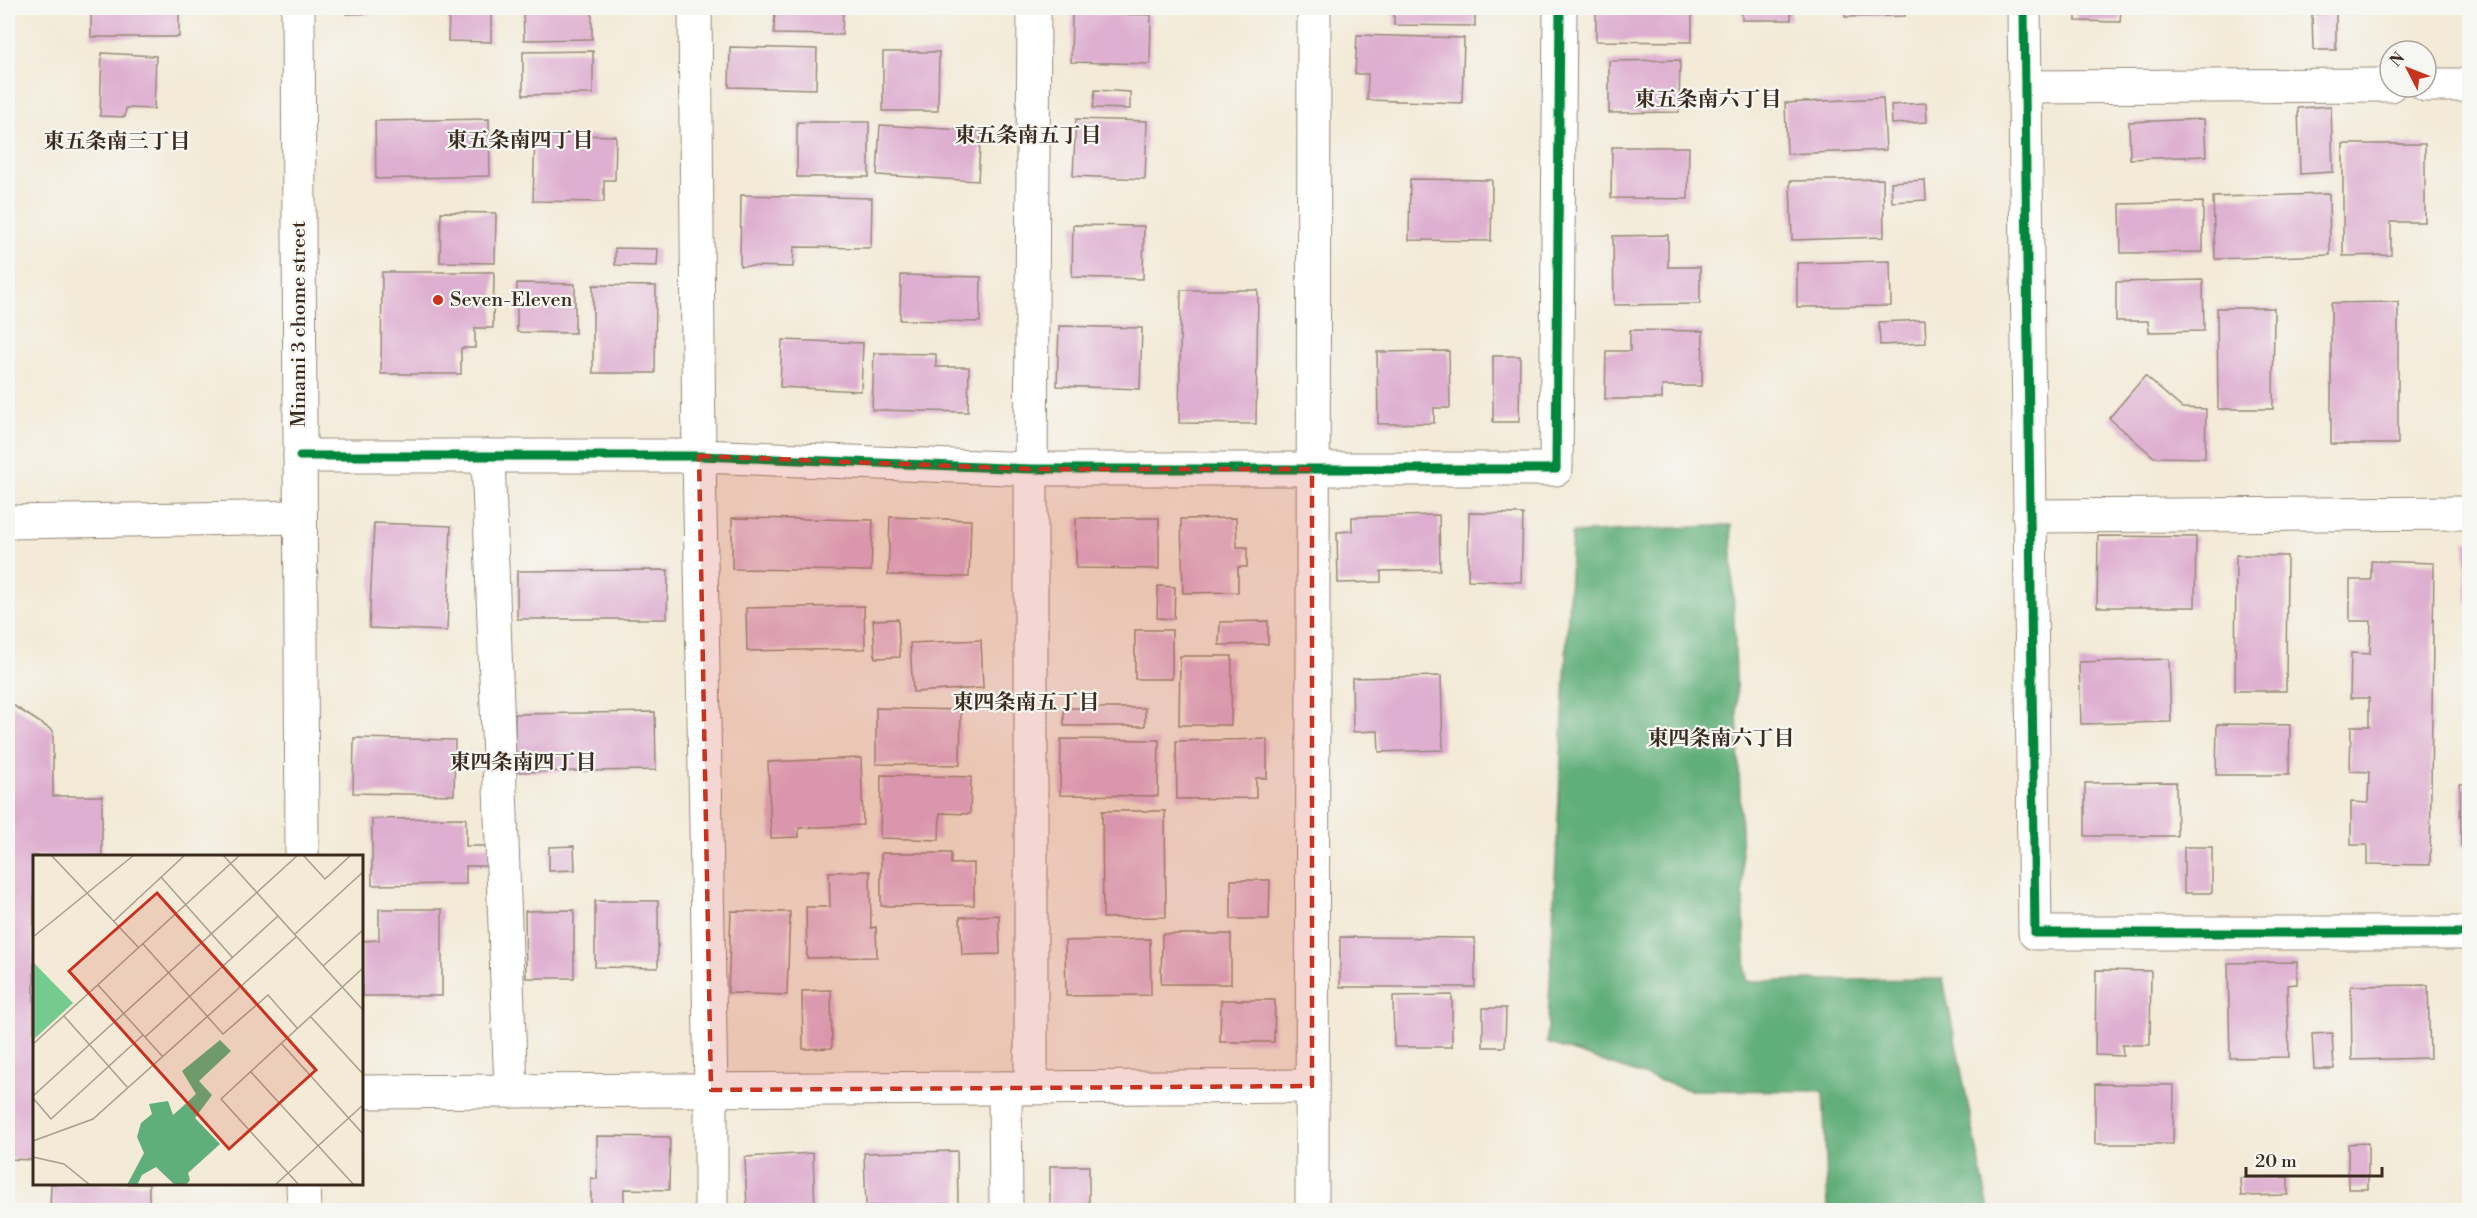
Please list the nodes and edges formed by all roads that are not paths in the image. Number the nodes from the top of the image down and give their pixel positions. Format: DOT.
graph roads {
  1 [pos="298,8"];
  2 [pos="695,8"];
  3 [pos="1034,8"];
  4 [pos="1314,8"];
  5 [pos="1560,8"];
  6 [pos="2024,8"];
  7 [pos="2378,85"];
  8 [pos="2438,85"];
  9 [pos="2469,85"];
  10 [pos="2025,87"];
  11 [pos="300,456"];
  12 [pos="488,456"];
  13 [pos="699,456"];
  14 [pos="1030,469"];
  15 [pos="1312,469"];
  16 [pos="2469,513"];
  17 [pos="2029,516"];
  18 [pos="300,517"];
  19 [pos="8,522"];
  20 [pos="302,855"];
  21 [pos="2469,933"];
  22 [pos="1312,1086"];
  23 [pos="1018,1088"];
  24 [pos="711,1090"];
  25 [pos="511,1091"];
  26 [pos="363,1092"];
  27 [pos="303,1185"];
  28 [pos="303,1210"];
  29 [pos="711,1210"];
  30 [pos="1006,1210"];
  31 [pos="1312,1210"];
  1 -- 11 [label="street, Minami 3 chome street"];
  2 -- 13 [label="street"];
  3 -- 14 [label="street"];
  4 -- 15 [label="street"];
  5 -- 15 [label="street"];
  6 -- 10 [label="street"];
  7 -- 10 [label="street"];
  8 -- 9 [label="street"];
  10 -- 17 [label="street"];
  11 -- 12 [label="street"];
  11 -- 18 [label="street, Minami 3 chome street"];
  12 -- 13 [label="street"];
  12 -- 25 [label="street"];
  13 -- 14 [label="street"];
  13 -- 24 [label="street"];
  14 -- 15 [label="street"];
  14 -- 23 [label="street"];
  15 -- 22 [label="street"];
  16 -- 17 [label="street"];
  17 -- 21 [label="street"];
  18 -- 19 [label="street"];
  18 -- 20 [label="street, Minami 3 chome street"];
  22 -- 23 [label="street"];
  22 -- 31 [label="street"];
  23 -- 24 [label="street"];
  23 -- 30 [label="street"];
  24 -- 25 [label="street"];
  24 -- 29 [label="street"];
  25 -- 26 [label="street"];
  27 -- 28 [label="street"];
}
